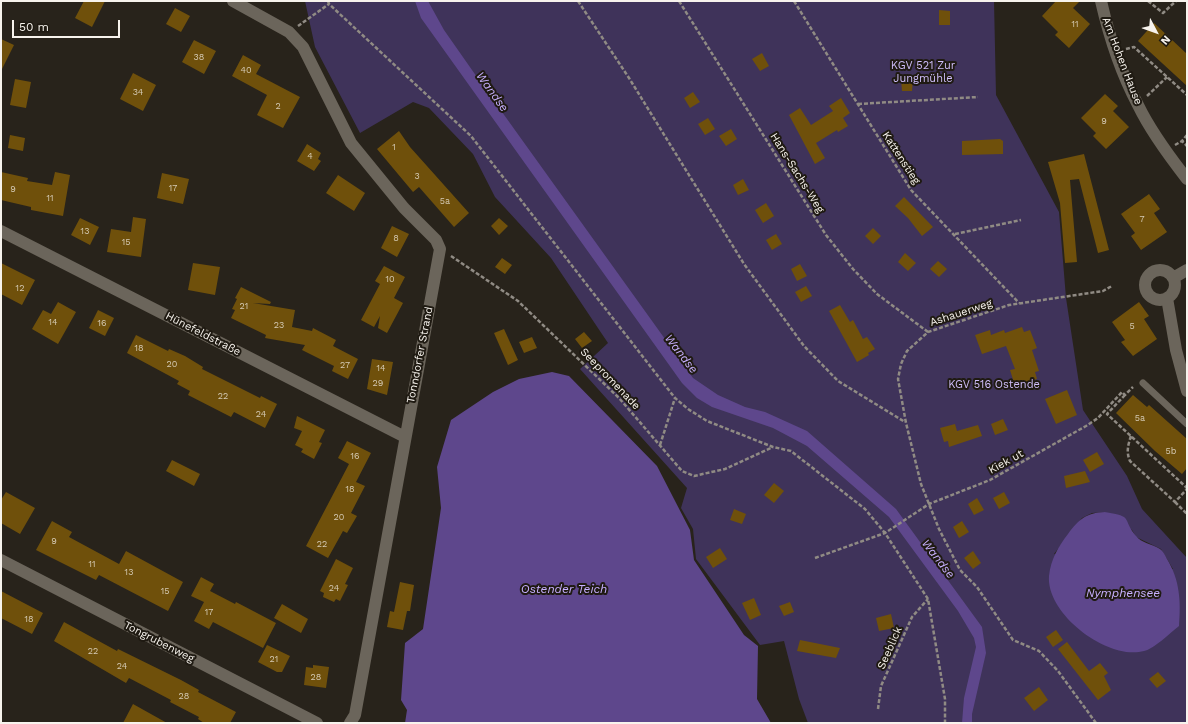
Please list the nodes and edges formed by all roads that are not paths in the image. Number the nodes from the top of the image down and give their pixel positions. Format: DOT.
graph roads {
  1 [pos="233,1"];
  2 [pos="1100,1"];
  3 [pos="1187,179"];
  4 [pos="1,232"];
  5 [pos="1187,270"];
  6 [pos="1173,278"];
  7 [pos="1167,298"];
  8 [pos="1143,383"];
  9 [pos="1187,390"];
  10 [pos="1187,424"];
  11 [pos="405,437"];
  12 [pos="1,560"];
  13 [pos="317,723"];
  14 [pos="350,723"];
  1 -- 11 [label="street, Tonndorfer Strand"];
  2 -- 3 [label="street, Am Hohen Hause"];
  4 -- 11 [label="street, Hünefeldstraße"];
  5 -- 6 [label="street"];
  6 -- 7 [label="street"];
  6 -- 7 [label="street"];
  7 -- 9 [label="street"];
  8 -- 10 [label="lane"];
  11 -- 14 [label="street, Tonndorfer Strand"];
  12 -- 13 [label="street, Tongrubenweg"];
}
